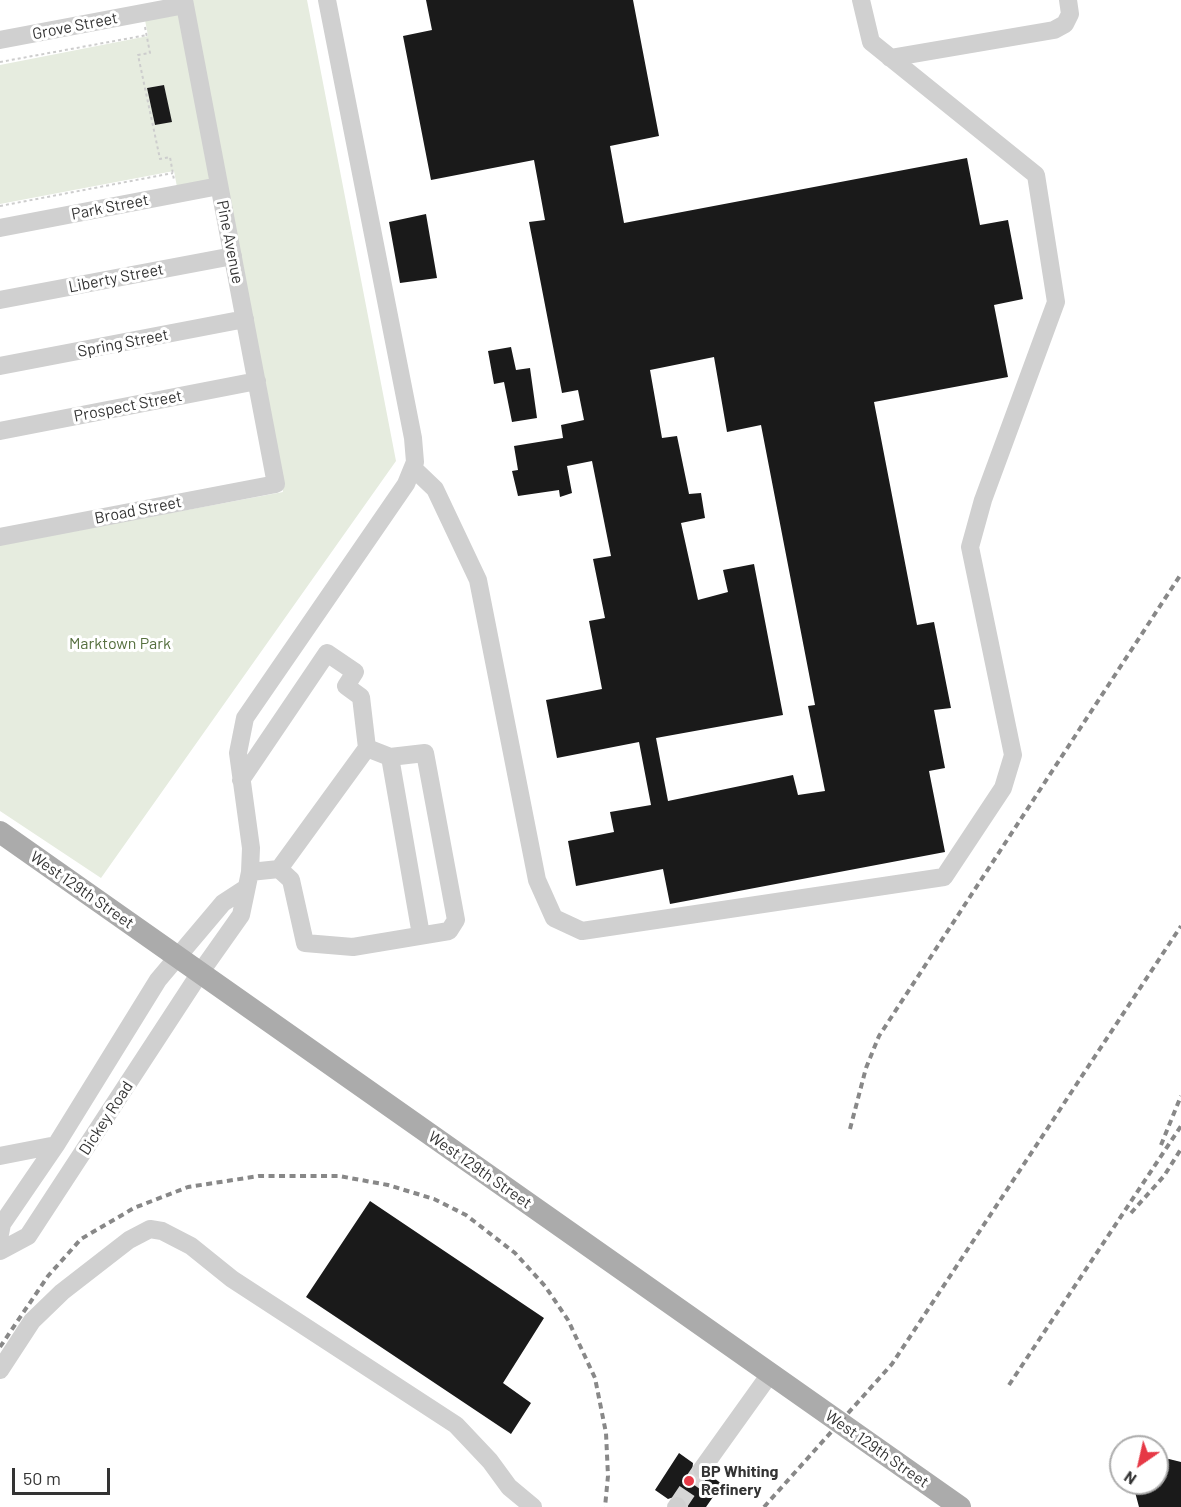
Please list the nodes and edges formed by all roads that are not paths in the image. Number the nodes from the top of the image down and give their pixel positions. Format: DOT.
graph roads {
  1 [pos="327,0"];
  2 [pos="861,0"];
  3 [pos="1068,0"];
  4 [pos="184,2"];
  5 [pos="0,40"];
  6 [pos="890,58"];
  7 [pos="219,186"];
  8 [pos="0,228"];
  9 [pos="233,256"];
  10 [pos="0,300"];
  11 [pos="245,319"];
  12 [pos="0,366"];
  13 [pos="257,381"];
  14 [pos="0,431"];
  15 [pos="413,468"];
  16 [pos="276,484"];
  17 [pos="0,537"];
  18 [pos="367,748"];
  19 [pos="390,757"];
  20 [pos="241,780"];
  21 [pos="0,832"];
  22 [pos="279,869"];
  23 [pos="248,880"];
  24 [pos="421,935"];
  25 [pos="176,957"];
  26 [pos="200,973"];
  27 [pos="56,1145"];
  28 [pos="0,1156"];
  29 [pos="70,1173"];
  30 [pos="24,1191"];
  31 [pos="0,1233"];
  32 [pos="0,1251"];
  33 [pos="0,1370"];
  34 [pos="770,1374"];
  35 [pos="702,1469"];
  36 [pos="533,1507"];
  37 [pos="960,1507"];
  1 -- 15 [label="street"];
  2 -- 6 [label="street"];
  3 -- 6 [label="street"];
  4 -- 5 [label="street, Grove Street"];
  4 -- 7 [label="street, Pine Avenue"];
  6 -- 15 [label="street"];
  7 -- 8 [label="street, Park Street"];
  7 -- 9 [label="street, Pine Avenue"];
  9 -- 10 [label="street, Liberty Street"];
  9 -- 11 [label="street, Pine Avenue"];
  11 -- 12 [label="street, Spring Street"];
  11 -- 13 [label="street, Pine Avenue"];
  13 -- 14 [label="street, Prospect Street"];
  13 -- 16 [label="street, Pine Avenue"];
  15 -- 20 [label="street, Dickey Road"];
  16 -- 17 [label="street, Broad Street"];
  18 -- 19 [label="street"];
  18 -- 20 [label="street"];
  18 -- 22 [label="street"];
  19 -- 24 [label="street"];
  19 -- 24 [label="street"];
  20 -- 23 [label="street, Dickey Road"];
  21 -- 25 [label="main road, West 129th Street"];
  22 -- 23 [label="street"];
  22 -- 24 [label="street"];
  23 -- 25 [label="street, Dickey Road"];
  23 -- 26 [label="street, Dickey Road"];
  25 -- 26 [label="main road, West 129th Street"];
  25 -- 27 [label="street, Dickey Road"];
  26 -- 29 [label="street, Dickey Road"];
  26 -- 34 [label="main road, West 129th Street"];
  27 -- 28 [label="street"];
  27 -- 30 [label="street, Dickey Road"];
  29 -- 30 [label="street"];
  29 -- 32 [label="street, Dickey Road"];
  30 -- 31 [label="street, Dickey Road"];
  33 -- 36 [label="street"];
  34 -- 35 [label="street"];
  34 -- 37 [label="main road, West 129th Street"];
}
